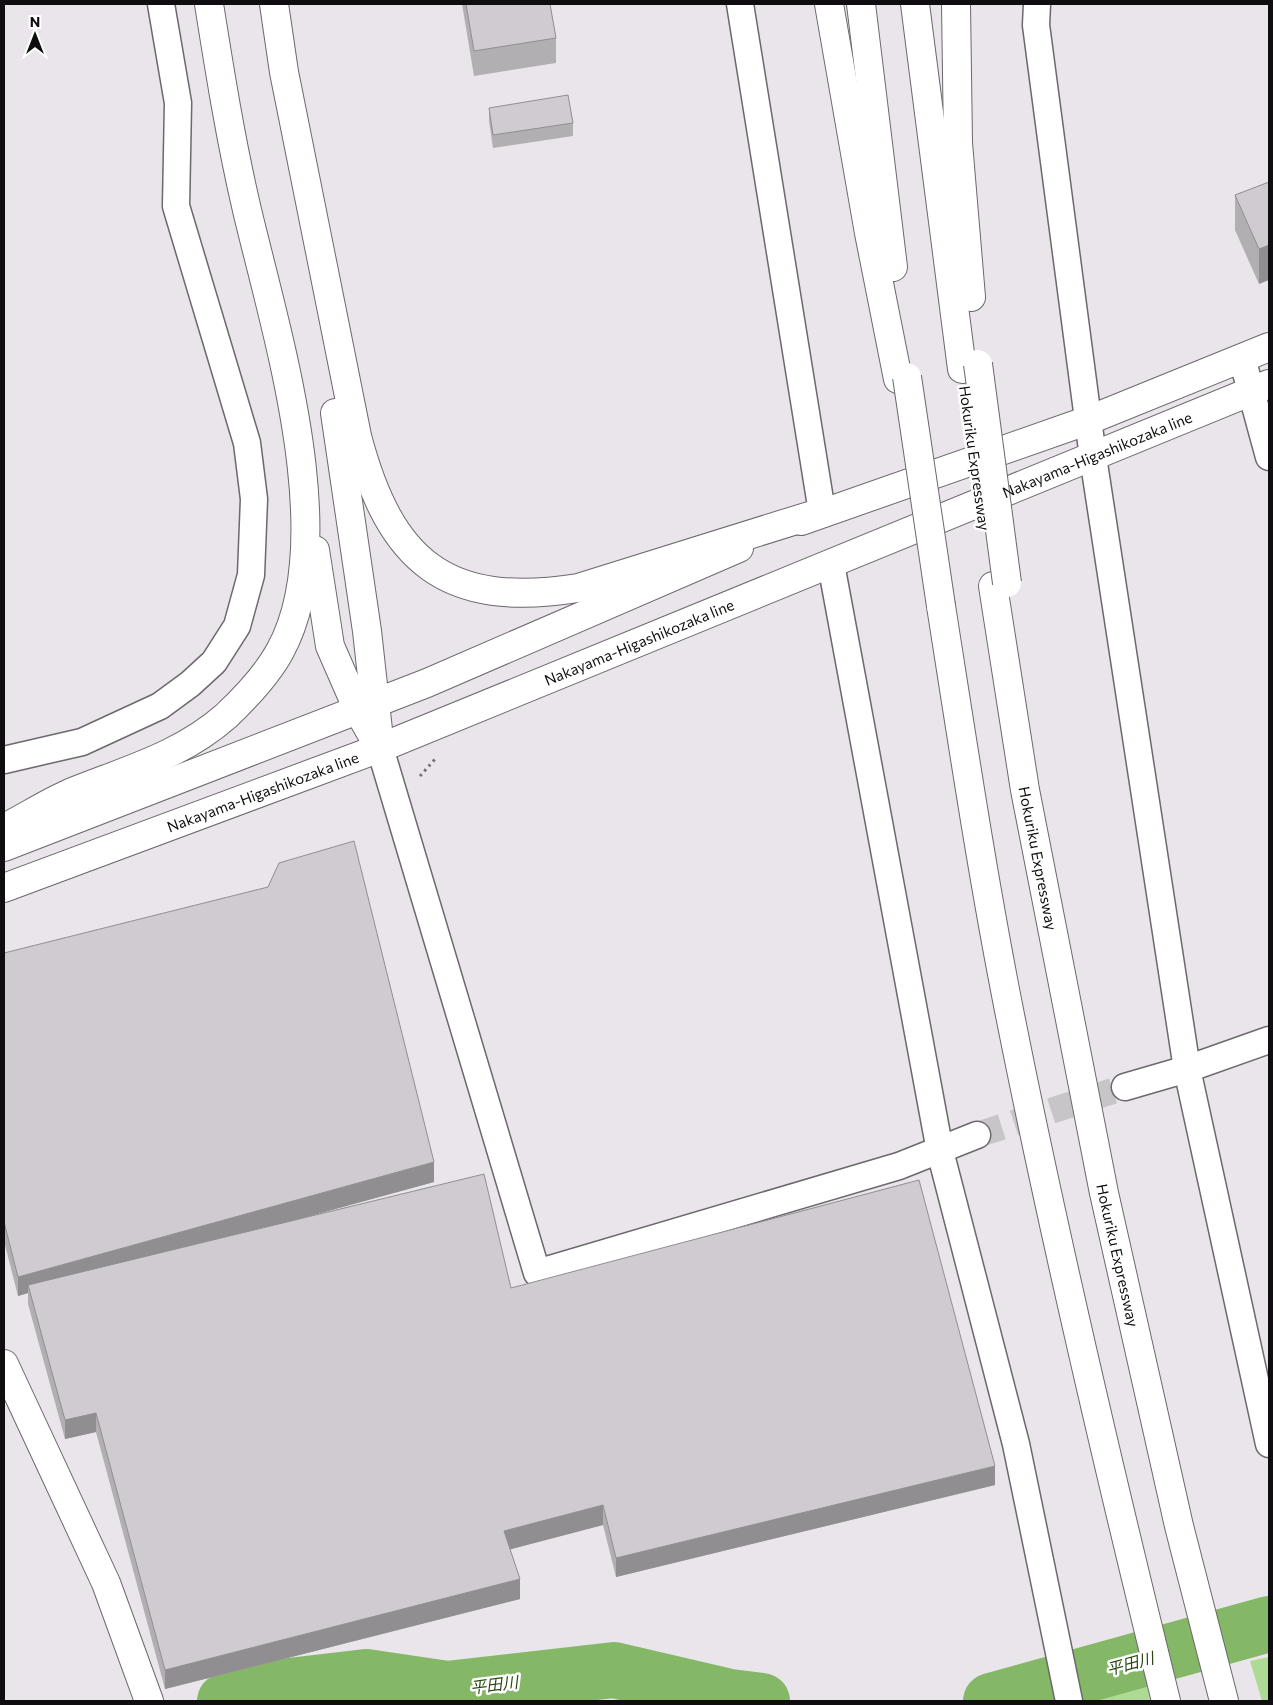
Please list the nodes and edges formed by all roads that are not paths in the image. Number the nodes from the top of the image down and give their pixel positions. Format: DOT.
graph roads {
  1 [pos="161,4"];
  2 [pos="210,4"];
  3 [pos="274,4"];
  4 [pos="740,4"];
  5 [pos="829,4"];
  6 [pos="860,4"];
  7 [pos="915,4"];
  8 [pos="956,4"];
  9 [pos="1037,4"];
  10 [pos="284,72"];
  11 [pos="1269,347"];
  12 [pos="1242,358"];
  13 [pos="970,366"];
  14 [pos="903,378"];
  15 [pos="1260,388"];
  16 [pos="1089,420"];
  17 [pos="1093,457"];
  18 [pos="1269,458"];
  19 [pos="303,476"];
  20 [pos="822,512"];
  21 [pos="831,564"];
  22 [pos="367,707"];
  23 [pos="380,748"];
  24 [pos="4,760"];
  25 [pos="4,828"];
  26 [pos="4,847"];
  27 [pos="4,888"];
  28 [pos="1269,1040"];
  29 [pos="1187,1069"];
  30 [pos="1125,1088"];
  31 [pos="977,1135"];
  32 [pos="940,1151"];
  33 [pos="4,1364"];
  34 [pos="1269,1444"];
  35 [pos="1068,1698"];
  36 [pos="149,1701"];
  37 [pos="1166,1701"];
  38 [pos="1224,1701"];
  1 -- 24 [label="street"];
  2 -- 19 [label="main road"];
  3 -- 10 [label="main road"];
  4 -- 20 [label="street"];
  5 -- 14 [label="main road"];
  6 -- 14 [label="main road"];
  7 -- 13 [label="main road, Hokuriku Expressway"];
  8 -- 13 [label="main road"];
  9 -- 16 [label="street"];
  10 -- 20 [label="main road"];
  10 -- 22 [label="main road"];
  11 -- 12 [label="main road"];
  12 -- 15 [label="street"];
  12 -- 16 [label="main road"];
  13 -- 38 [label="main road, Hokuriku Expressway, bridge"];
  14 -- 37 [label="main road, bridge"];
  15 -- 17 [label="main road, Nakayama-Higashikozaka line"];
  15 -- 18 [label="street"];
  16 -- 17 [label="street"];
  16 -- 20 [label="main road"];
  17 -- 21 [label="main road, Nakayama-Higashikozaka line"];
  17 -- 29 [label="street"];
  19 -- 22 [label="main road"];
  19 -- 25 [label="main road"];
  20 -- 22 [label="main road"];
  21 -- 23 [label="main road, Nakayama-Higashikozaka line"];
  21 -- 32 [label="street"];
  22 -- 23 [label="main road"];
  22 -- 26 [label="main road"];
  23 -- 27 [label="main road, Nakayama-Higashikozaka line"];
  23 -- 32 [label="street"];
  28 -- 29 [label="street"];
  29 -- 30 [label="street"];
  29 -- 34 [label="street"];
  31 -- 32 [label="street"];
  32 -- 35 [label="street"];
  33 -- 36 [label="main road"];
}
